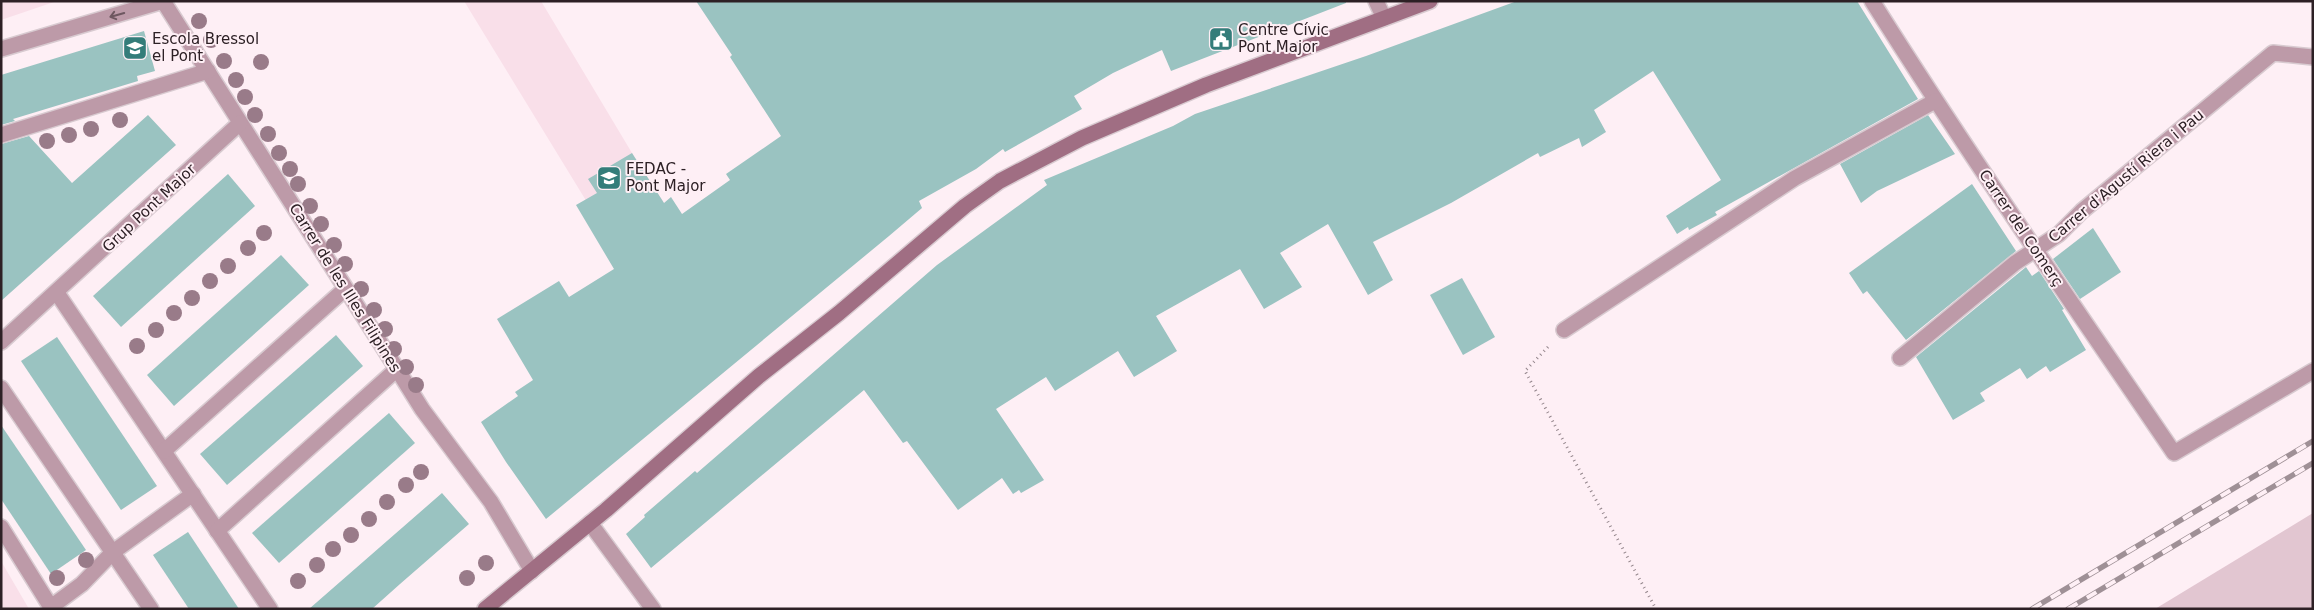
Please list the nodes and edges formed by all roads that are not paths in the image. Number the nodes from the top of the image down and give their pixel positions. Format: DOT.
graph roads {
  1 [pos="163,1"];
  2 [pos="1376,1"];
  3 [pos="1430,1"];
  4 [pos="1872,1"];
  5 [pos="1384,18"];
  6 [pos="1,49"];
  7 [pos="2313,57"];
  8 [pos="208,71"];
  9 [pos="1935,101"];
  10 [pos="240,123"];
  11 [pos="1,135"];
  12 [pos="2036,249"];
  13 [pos="346,289"];
  14 [pos="57,293"];
  15 [pos="1564,330"];
  16 [pos="1,342"];
  17 [pos="1900,358"];
  18 [pos="396,369"];
  19 [pos="2313,370"];
  20 [pos="1,388"];
  21 [pos="164,452"];
  22 [pos="193,494"];
  23 [pos="590,523"];
  24 [pos="1,527"];
  25 [pos="216,531"];
  26 [pos="113,552"];
  27 [pos="532,570"];
  28 [pos="51,608"];
  29 [pos="151,609"];
  30 [pos="270,609"];
  31 [pos="485,609"];
  32 [pos="653,609"];
  1 -- 6 [label="street, one-way"];
  1 -- 8 [label="street, Carrer de les Illes Filipines"];
  2 -- 5 [label="street"];
  3 -- 5 [label="street"];
  4 -- 9 [label="street, Carrer del Comerç"];
  5 -- 23 [label="street"];
  7 -- 12 [label="street, Carrer d'Agustí Riera i Pau"];
  8 -- 10 [label="street, Carrer de les Illes Filipines"];
  8 -- 11 [label="street"];
  9 -- 12 [label="street, Carrer del Comerç"];
  9 -- 15 [label="street"];
  10 -- 13 [label="street, Carrer de les Illes Filipines"];
  10 -- 14 [label="street, Grup Pont Major"];
  12 -- 17 [label="street, Carrer d'Agustí Riera i Pau"];
  12 -- 19 [label="street, Carrer del Comerç"];
  13 -- 18 [label="street, Carrer de les Illes Filipines"];
  13 -- 21 [label="street"];
  14 -- 16 [label="street, Grup Pont Major"];
  14 -- 21 [label="street"];
  18 -- 25 [label="street"];
  18 -- 27 [label="street, Carrer de les Illes Filipines"];
  20 -- 26 [label="street"];
  21 -- 22 [label="street"];
  22 -- 25 [label="street"];
  22 -- 26 [label="street"];
  23 -- 27 [label="street"];
  23 -- 32 [label="street"];
  24 -- 28 [label="street"];
  25 -- 30 [label="street"];
  26 -- 28 [label="street"];
  26 -- 29 [label="street"];
  27 -- 31 [label="street"];
}
